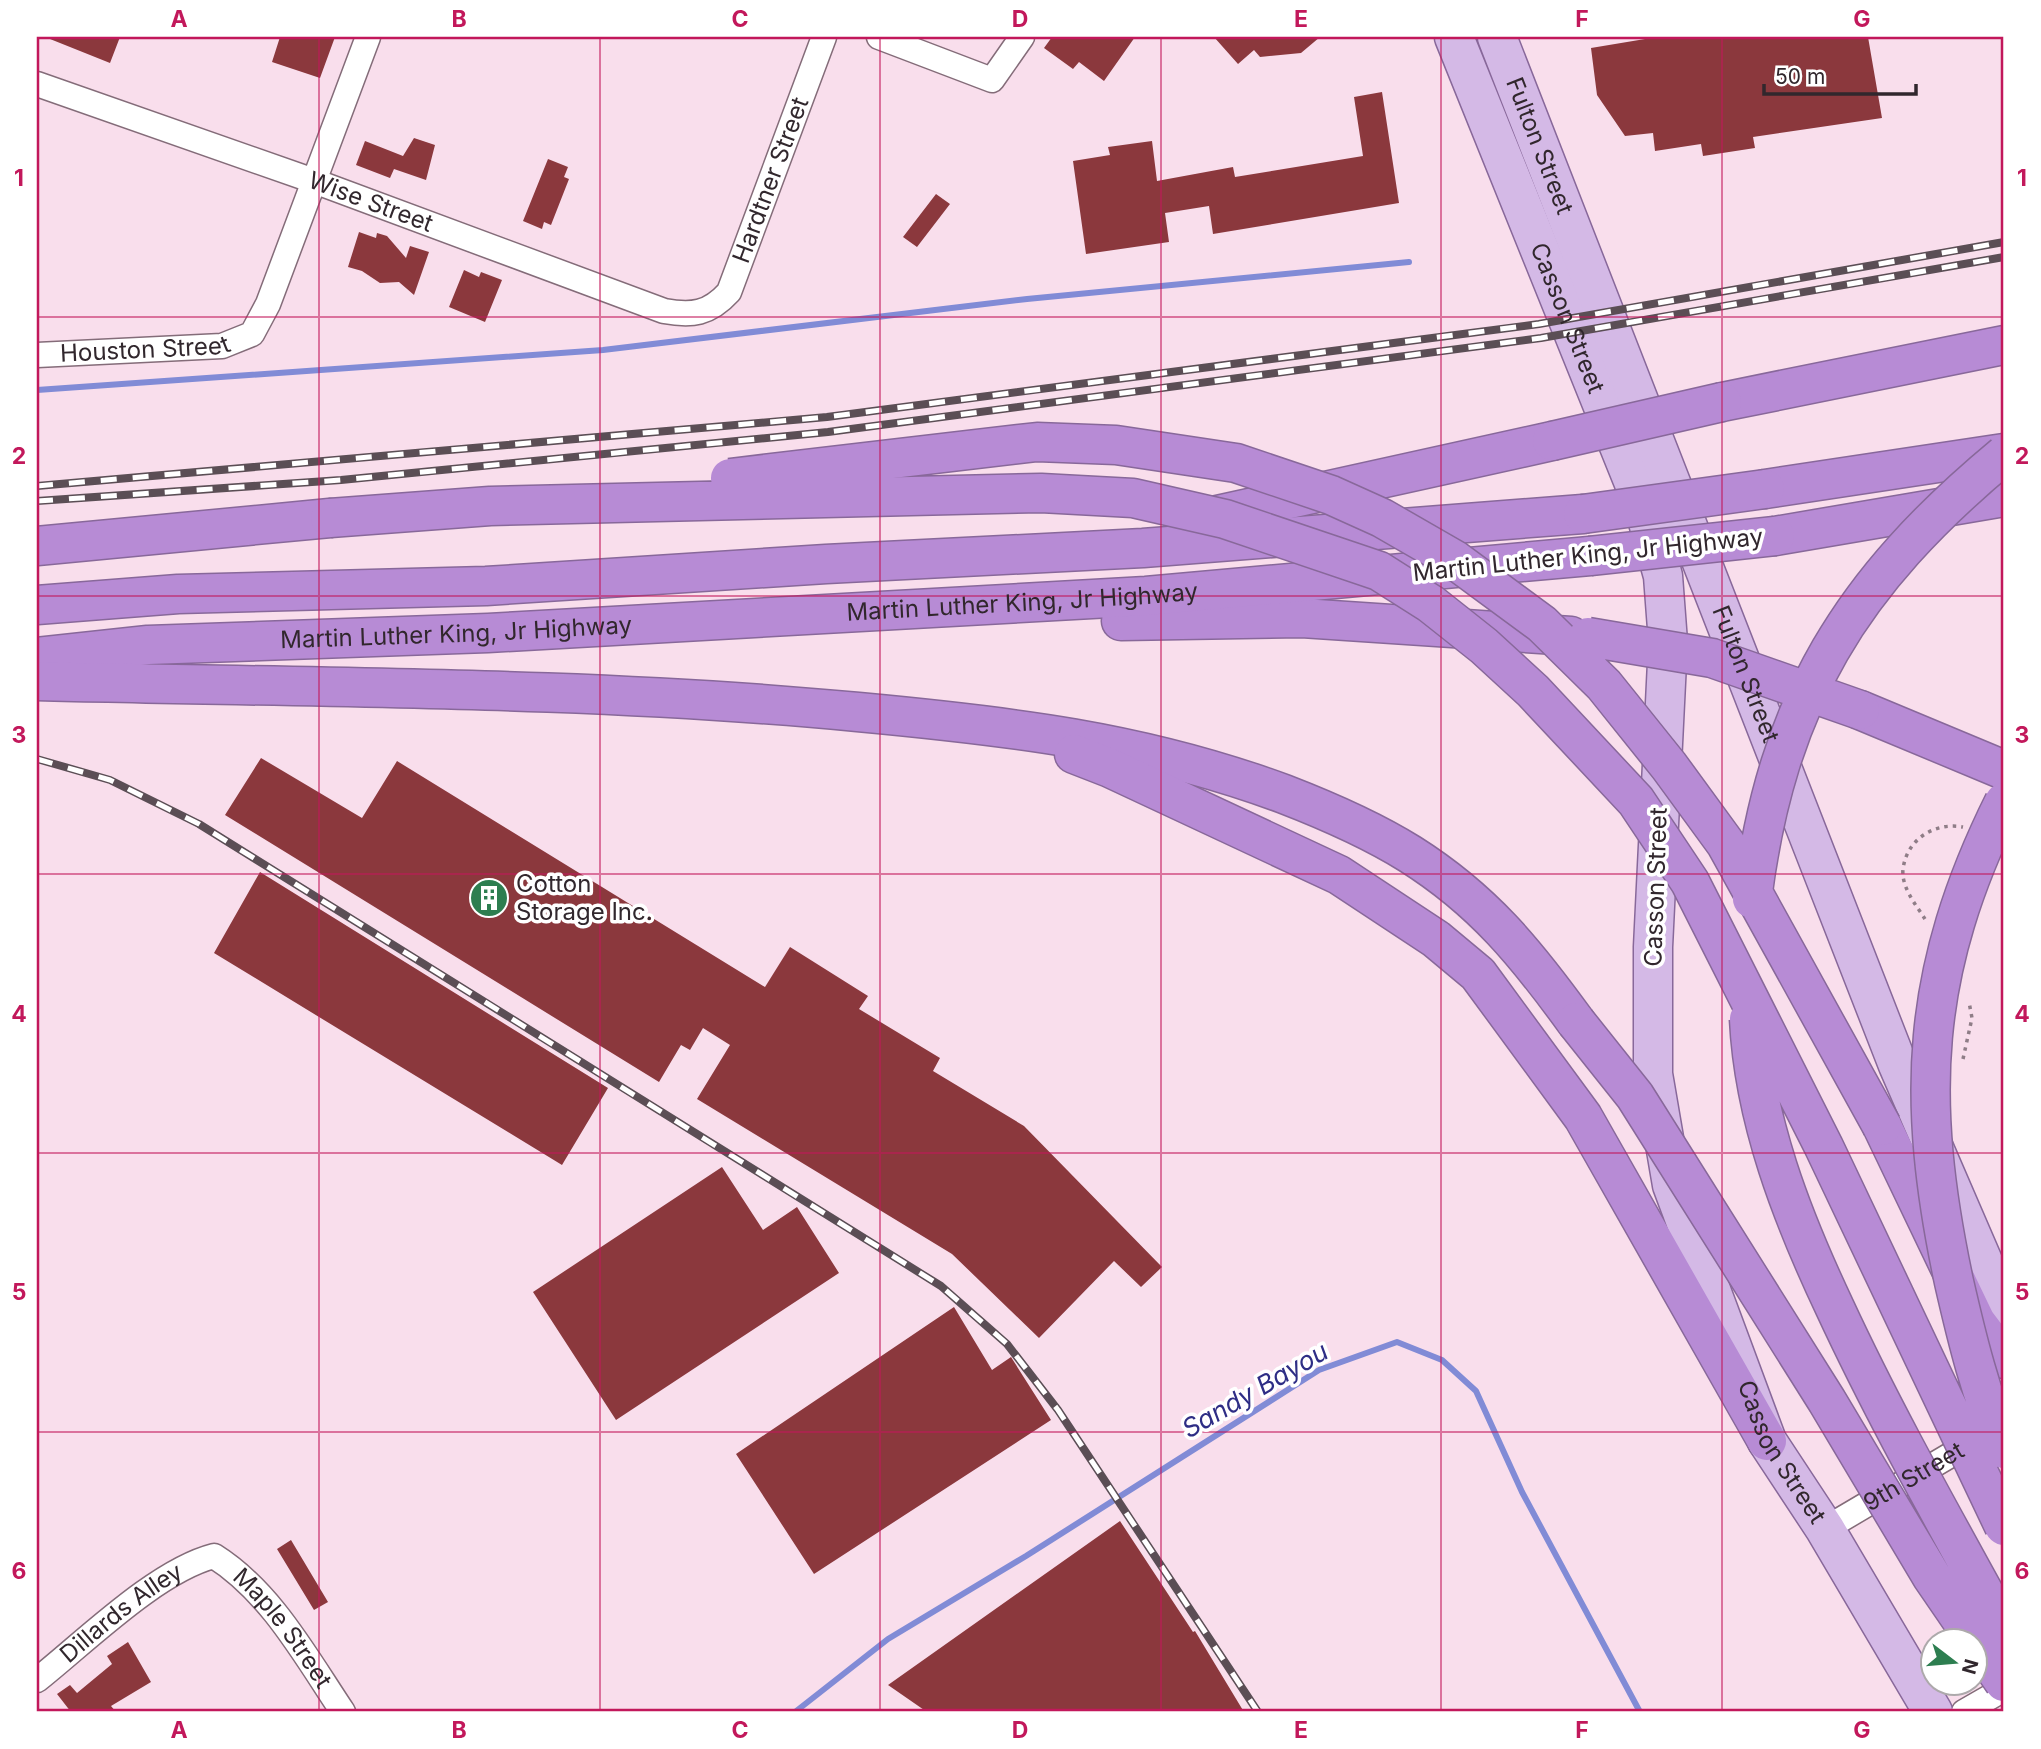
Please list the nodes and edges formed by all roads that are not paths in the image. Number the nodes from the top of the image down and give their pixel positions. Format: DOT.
graph roads {
  1 [pos="369,37"];
  2 [pos="824,37"];
  3 [pos="879,37"];
  4 [pos="1022,37"];
  5 [pos="1454,37"];
  6 [pos="1497,37"];
  7 [pos="37,84"];
  8 [pos="314,181"];
  9 [pos="703,313"];
  10 [pos="2004,345"];
  11 [pos="37,355"];
  12 [pos="2004,454"];
  13 [pos="2004,497"];
  14 [pos="490,506"];
  15 [pos="37,546"];
  16 [pos="952,558"];
  17 [pos="1012,602"];
  18 [pos="37,605"];
  19 [pos="37,657"];
  20 [pos="37,681"];
  21 [pos="986,723"];
  22 [pos="2004,770"];
  23 [pos="2004,802"];
  24 [pos="2004,1310"];
  25 [pos="2004,1359"];
  26 [pos="2004,1424"];
  27 [pos="1767,1441"];
  28 [pos="2004,1449"];
  29 [pos="2004,1526"];
  30 [pos="1825,1529"];
  31 [pos="214,1556"];
  32 [pos="2004,1629"];
  33 [pos="37,1680"];
  34 [pos="2004,1682"];
  35 [pos="2004,1689"];
  36 [pos="343,1712"];
  37 [pos="1933,1712"];
  38 [pos="1964,1712"];
  1 -- 8 [label="street"];
  2 -- 9 [label="street, Hardtner Street"];
  3 -- 4 [label="street"];
  5 -- 27 [label="main road, Casson Street"];
  6 -- 24 [label="main road, Fulton Street"];
  7 -- 8 [label="street, Wise Street"];
  8 -- 9 [label="street, Wise Street"];
  8 -- 11 [label="street, Houston Street"];
  10 -- 16 [label="highway, bridge"];
  12 -- 16 [label="highway, Martin Luther King, Jr Highway, bridge"];
  12 -- 32 [label="highway, bridge"];
  13 -- 17 [label="highway, Martin Luther King, Jr Highway, bridge"];
  14 -- 15 [label="highway, bridge"];
  14 -- 25 [label="highway, bridge"];
  14 -- 29 [label="highway, bridge"];
  16 -- 18 [label="highway, Martin Luther King, Jr Highway"];
  17 -- 19 [label="highway, Martin Luther King, Jr Highway"];
  17 -- 22 [label="highway, bridge"];
  20 -- 21 [label="highway"];
  21 -- 27 [label="highway"];
  21 -- 34 [label="highway, bridge"];
  23 -- 28 [label="highway, bridge"];
  26 -- 30 [label="street, 9th Street"];
  27 -- 30 [label="main road, Casson Street"];
  30 -- 37 [label="main road, Casson Street"];
  31 -- 33 [label="street, Dillards Alley"];
  31 -- 36 [label="street, Maple Street"];
  35 -- 38 [label="street"];
}
